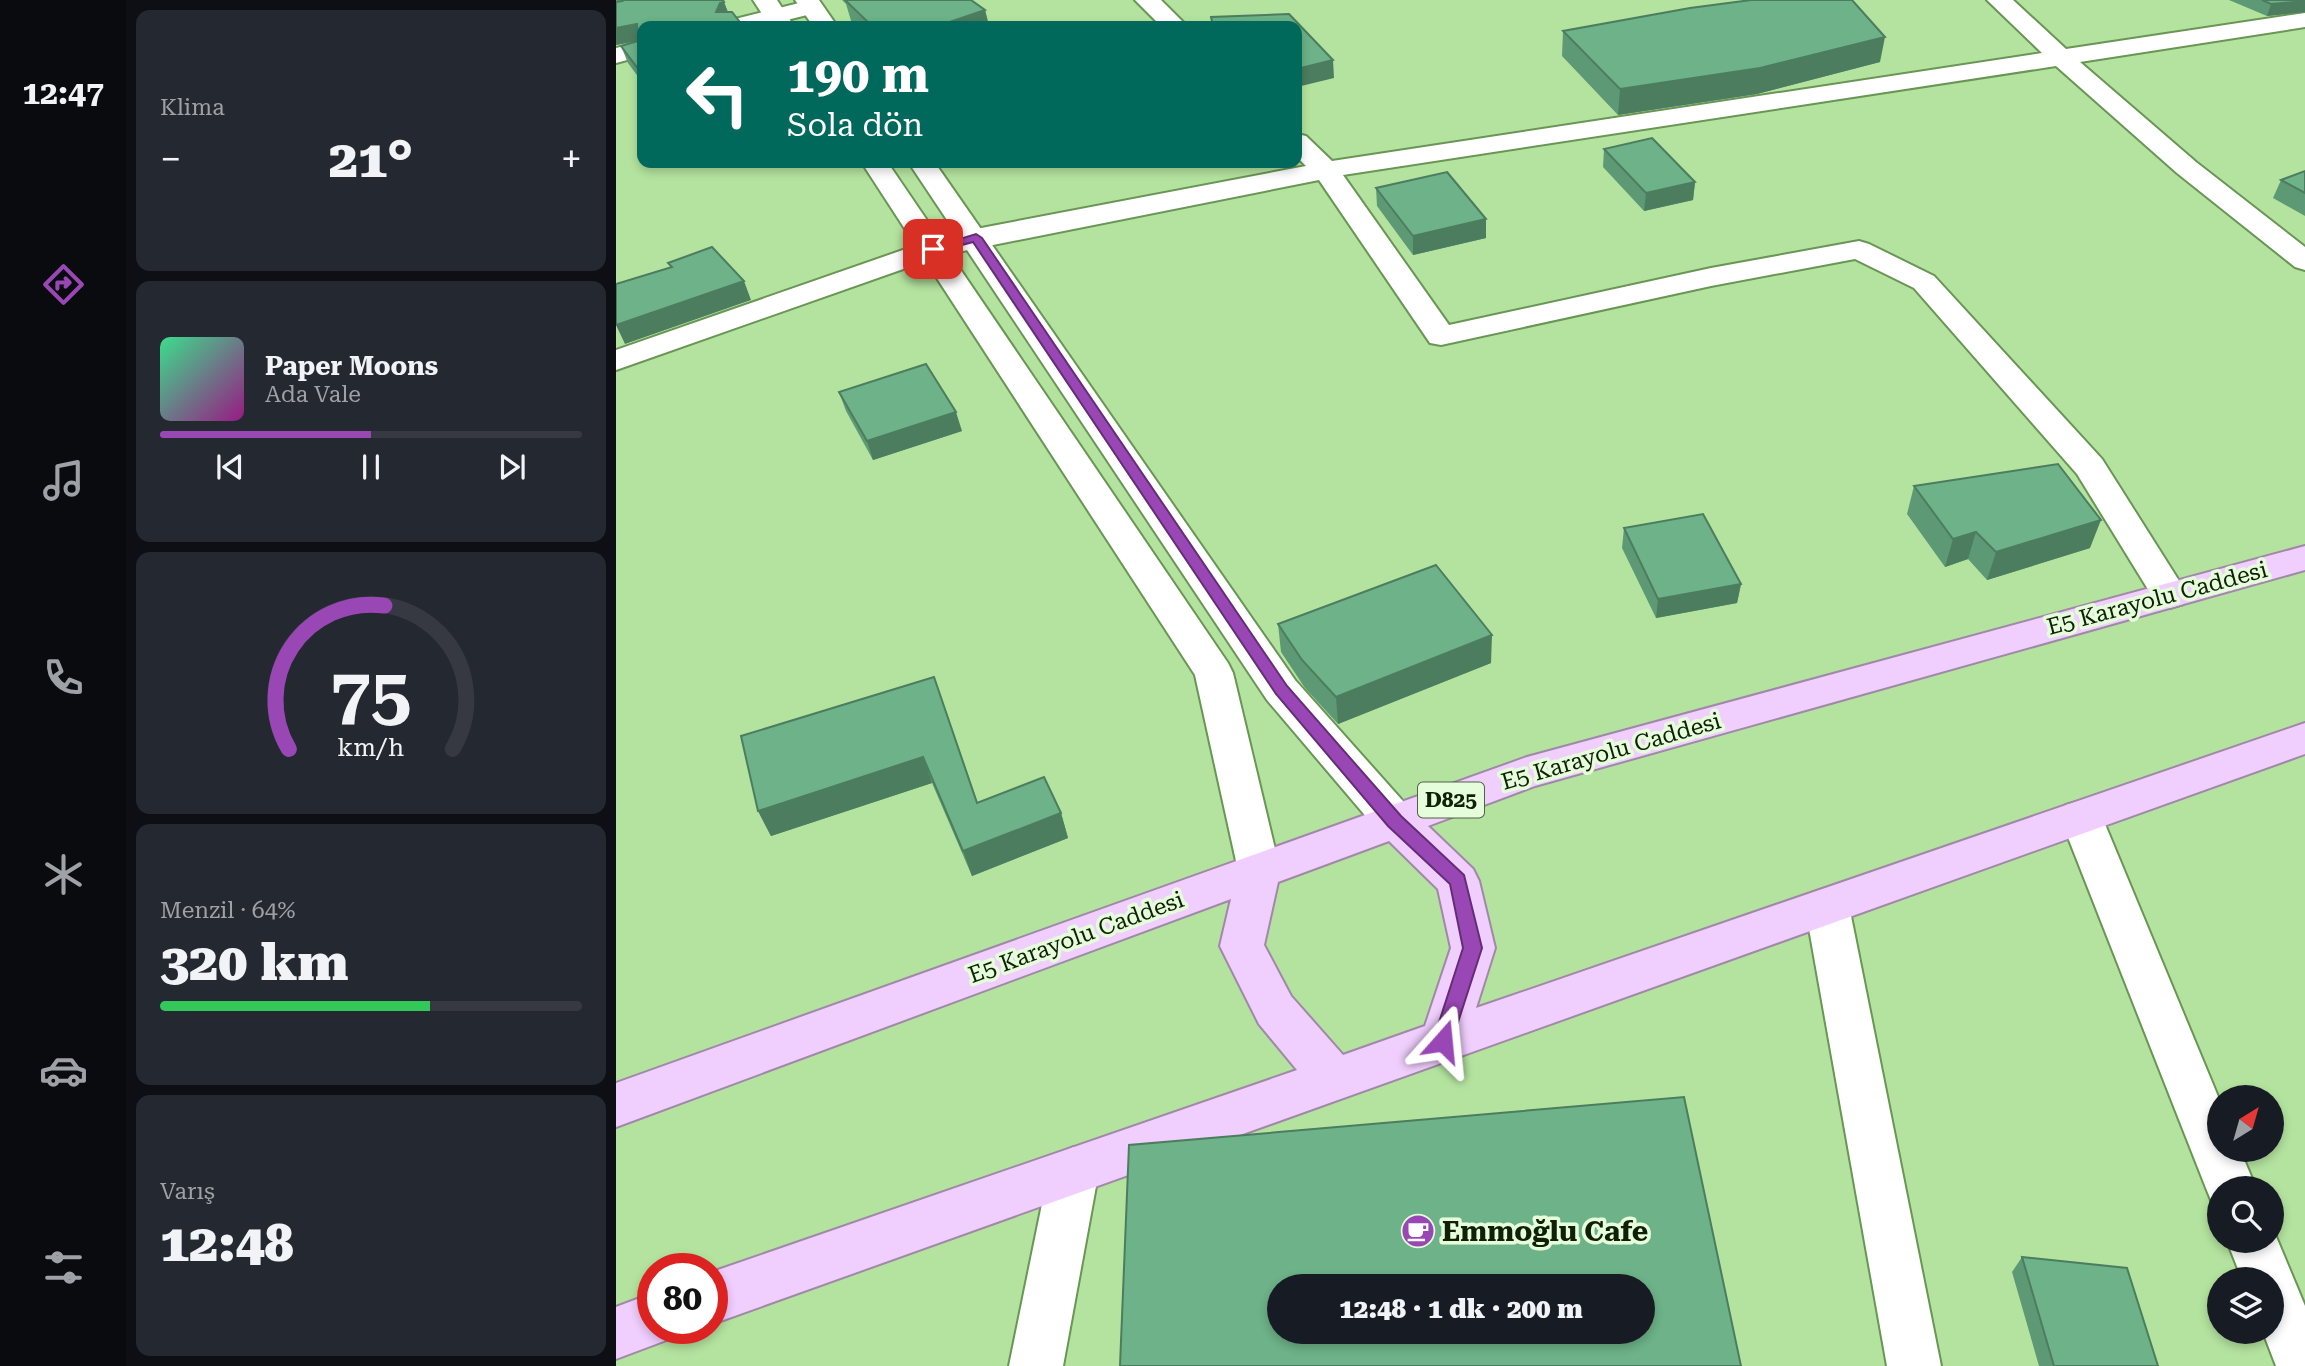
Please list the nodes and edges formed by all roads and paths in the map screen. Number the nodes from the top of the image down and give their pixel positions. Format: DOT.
graph roads {
  1 [pos="1147,0"];
  2 [pos="1999,0"];
  3 [pos="814,11"];
  4 [pos="774,14"];
  5 [pos="2305,20"];
  6 [pos="751,21"];
  7 [pos="1170,21"];
  8 [pos="637,50"];
  9 [pos="616,55"];
  10 [pos="2061,59"];
  11 [pos="1302,147"];
  12 [pos="878,168"];
  13 [pos="926,168"];
  14 [pos="1326,170"];
  15 [pos="976,238"];
  16 [pos="933,249"];
  17 [pos="2305,261"];
  18 [pos="616,361"];
  19 [pos="2305,558"];
  20 [pos="2170,595"];
  21 [pos="2305,738"];
  22 [pos="2081,817"];
  23 [pos="1395,821"];
  24 [pos="1259,870"];
  25 [pos="1827,906"];
  26 [pos="1443,1041"];
  27 [pos="1334,1079"];
  28 [pos="616,1105"];
  29 [pos="1074,1170"];
  30 [pos="2226,1176"];
  31 [pos="728,1292"];
  32 [pos="2284,1319"];
  33 [pos="637,1325"];
  34 [pos="616,1333"];
  35 [pos="1037,1366"];
  36 [pos="1913,1366"];
  37 [pos="2303,1366"];
  1 -- 7 [label="street"];
  2 -- 10 [label="street"];
  3 -- 4 [label="street"];
  4 -- 6 [label="street"];
  5 -- 10 [label="street"];
  8 -- 9 [label="street"];
  10 -- 14 [label="street"];
  10 -- 17 [label="street"];
  11 -- 14 [label="street"];
  12 -- 16 [label="street"];
  13 -- 15 [label="street"];
  14 -- 15 [label="street"];
  14 -- 20 [label="street"];
  15 -- 16 [label="street"];
  15 -- 23 [label="street"];
  16 -- 18 [label="street"];
  16 -- 24 [label="street"];
  19 -- 20 [label="highway, E5 Karayolu Caddesi / D825"];
  20 -- 23 [label="highway, E5 Karayolu Caddesi / D825"];
  21 -- 22 [label="highway"];
  22 -- 25 [label="highway"];
  22 -- 30 [label="street"];
  23 -- 24 [label="highway, E5 Karayolu Caddesi / D825"];
  23 -- 26 [label="highway"];
  24 -- 27 [label="highway"];
  24 -- 28 [label="highway, E5 Karayolu Caddesi / D825"];
  25 -- 26 [label="highway"];
  25 -- 36 [label="street"];
  26 -- 27 [label="highway"];
  27 -- 29 [label="highway"];
  29 -- 31 [label="highway"];
  29 -- 35 [label="street"];
  32 -- 37 [label="street"];
  33 -- 34 [label="highway"];
}
